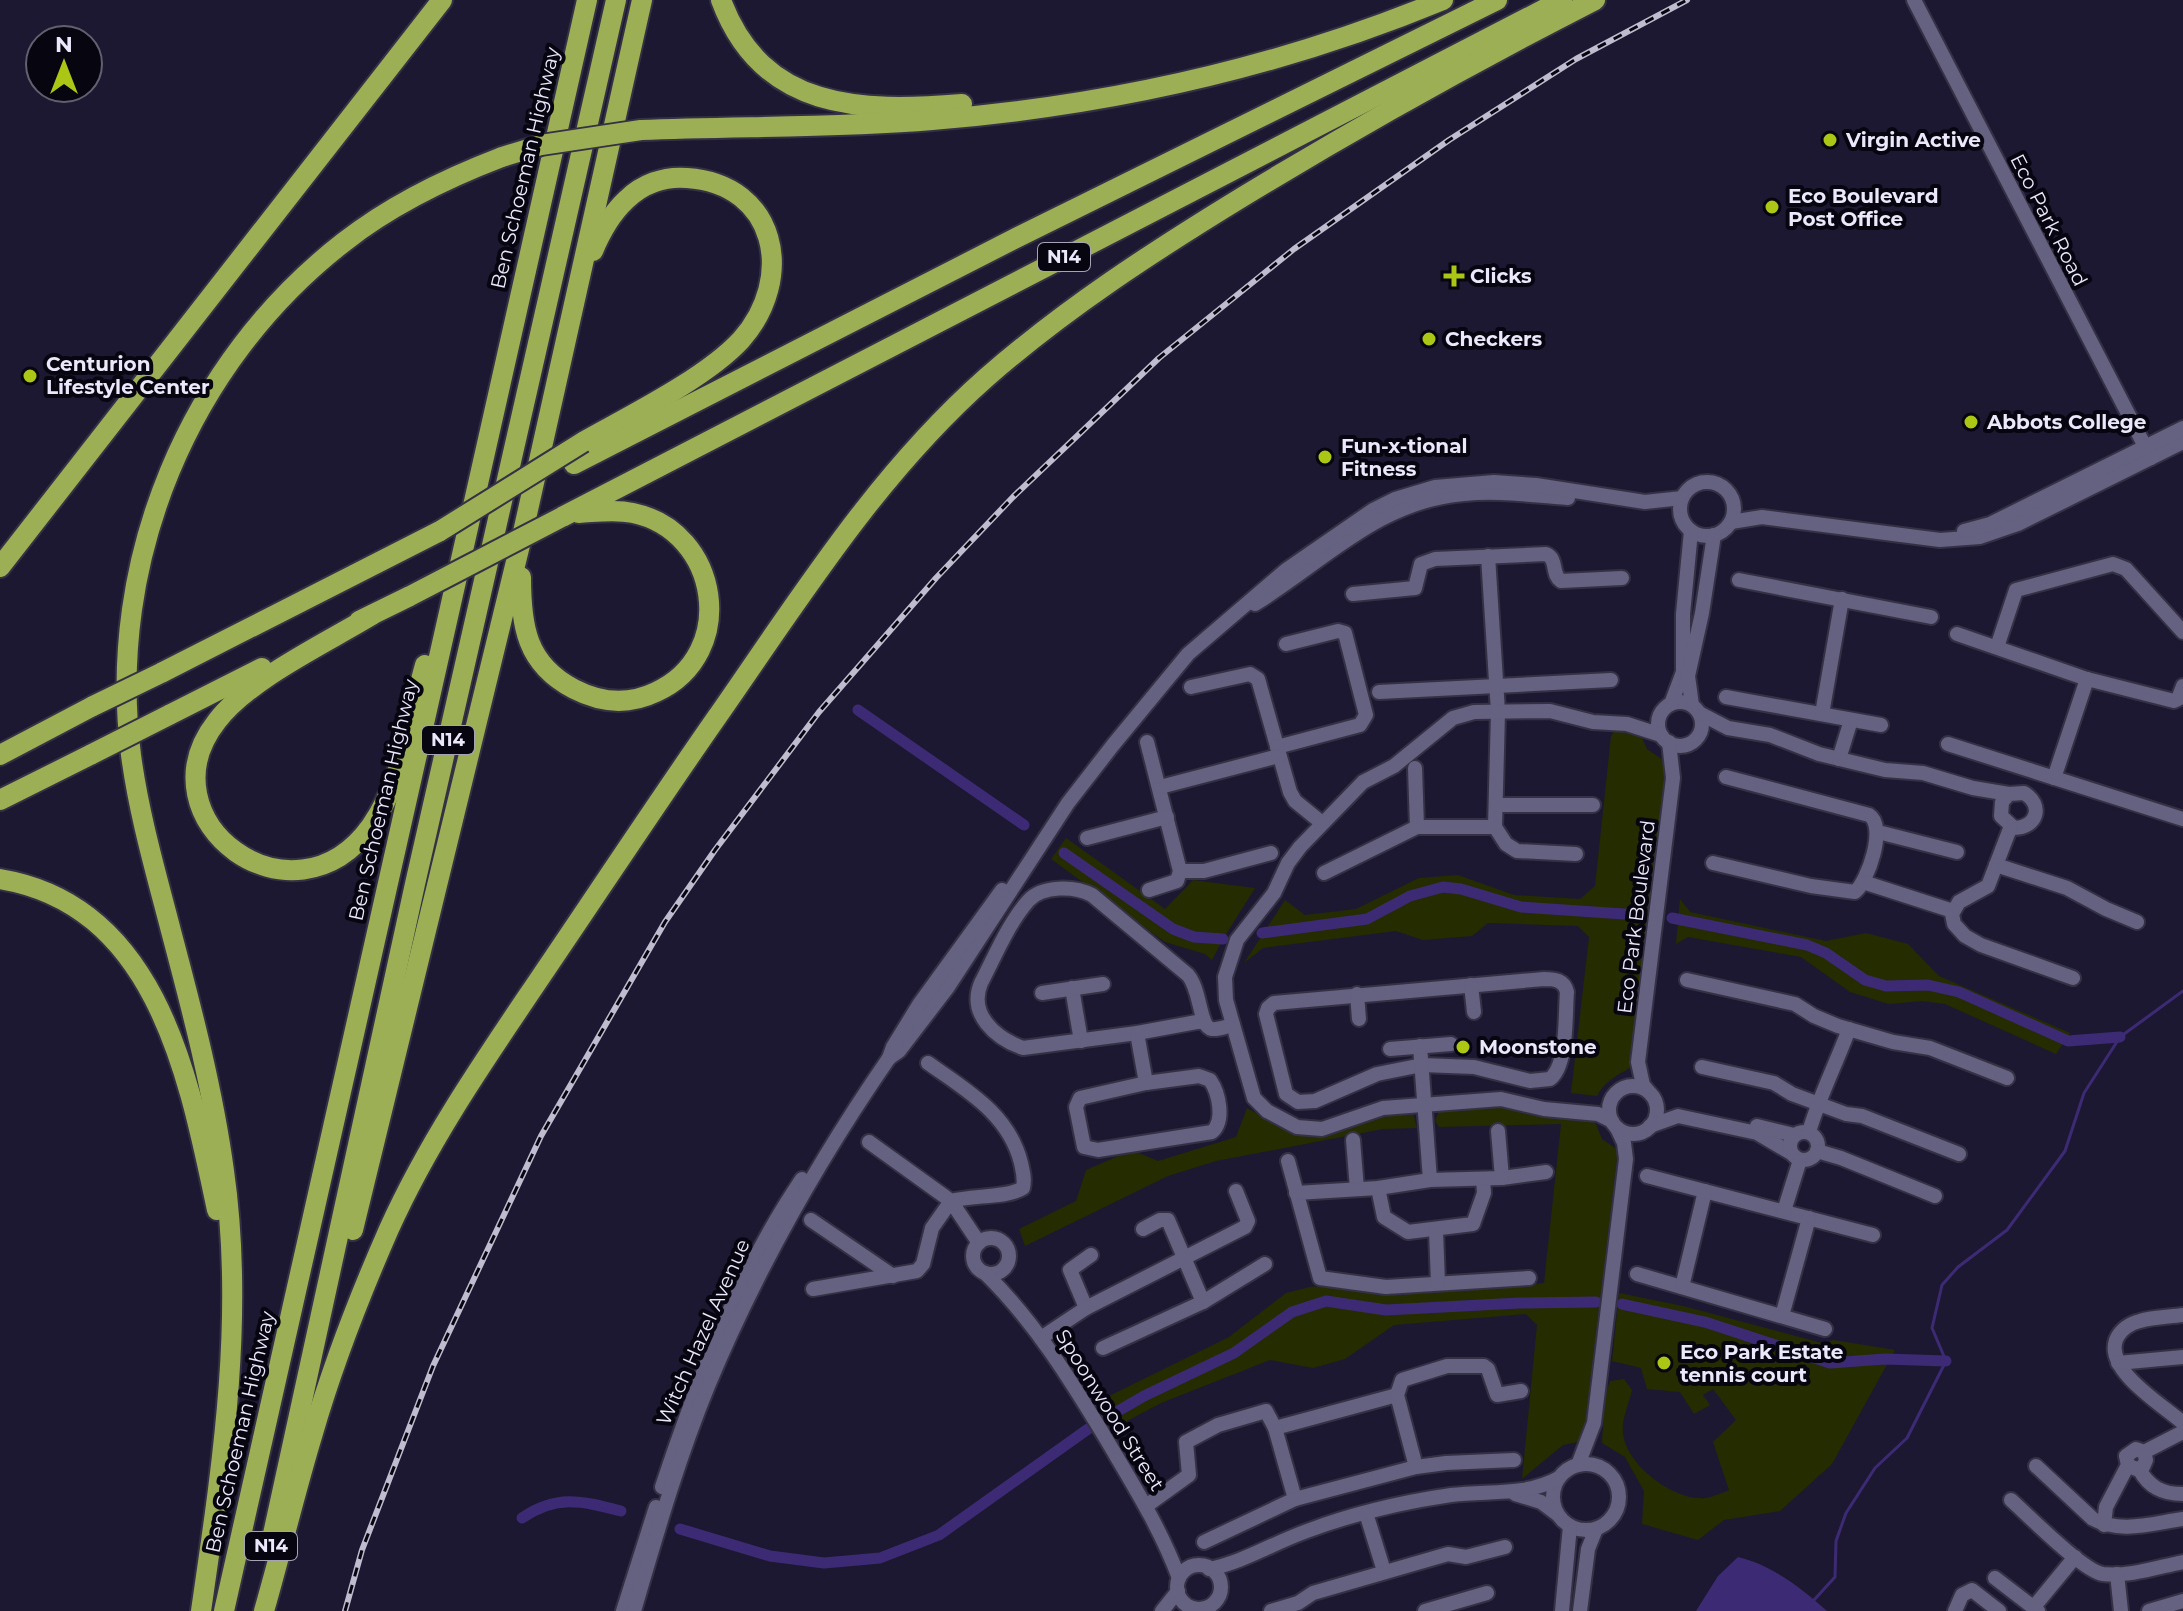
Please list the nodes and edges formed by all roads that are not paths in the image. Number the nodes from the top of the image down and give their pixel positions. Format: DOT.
graph roads {
  1 [pos="442,0"];
  2 [pos="587,0"];
  3 [pos="616,0"];
  4 [pos="642,0"];
  5 [pos="721,0"];
  6 [pos="1443,0"];
  7 [pos="1497,0"];
  8 [pos="1562,0"];
  9 [pos="1595,0"];
  10 [pos="1914,0"];
  11 [pos="1305,49"];
  12 [pos="568,335"];
  13 [pos="2183,428"];
  14 [pos="2183,442"];
  15 [pos="2148,453"];
  16 [pos="478,483"];
  17 [pos="1682,498"];
  18 [pos="1732,501"];
  19 [pos="1645,502"];
  20 [pos="564,516"];
  21 [pos="1681,517"];
  22 [pos="1762,517"];
  23 [pos="1731,522"];
  24 [pos="440,531"];
  25 [pos="1691,531"];
  26 [pos="1714,535"];
  27 [pos="521,541"];
  28 [pos="1488,556"];
  29 [pos="0,567"];
  30 [pos="1622,578"];
  31 [pos="1739,580"];
  32 [pos="1353,594"];
  33 [pos="1842,599"];
  34 [pos="372,615"];
  35 [pos="1931,617"];
  36 [pos="2183,632"];
  37 [pos="1957,634"];
  38 [pos="1286,644"];
  39 [pos="1997,647"];
  40 [pos="2087,679"];
  41 [pos="1611,680"];
  42 [pos="1496,685"];
  43 [pos="2183,686"];
  44 [pos="1191,687"];
  45 [pos="1379,692"];
  46 [pos="1726,697"];
  47 [pos="1671,704"];
  48 [pos="1696,709"];
  49 [pos="1498,712"];
  50 [pos="1822,714"];
  51 [pos="1660,716"];
  52 [pos="1851,720"];
  53 [pos="1627,724"];
  54 [pos="1881,725"];
  55 [pos="1728,728"];
  56 [pos="1665,739"];
  57 [pos="1694,740"];
  58 [pos="1147,742"];
  59 [pos="1948,744"];
  60 [pos="1278,752"];
  61 [pos="0,755"];
  62 [pos="1839,759"];
  63 [pos="1415,768"];
  64 [pos="2033,771"];
  65 [pos="1726,777"];
  66 [pos="1673,778"];
  67 [pos="2054,778"];
  68 [pos="1160,787"];
  69 [pos="1973,788"];
  70 [pos="2016,794"];
  71 [pos="0,800"];
  72 [pos="1497,805"];
  73 [pos="1593,805"];
  74 [pos="2000,810"];
  75 [pos="1167,817"];
  76 [pos="2183,819"];
  77 [pos="1322,823"];
  78 [pos="2011,826"];
  79 [pos="1417,827"];
  80 [pos="1495,827"];
  81 [pos="1878,832"];
  82 [pos="1087,838"];
  83 [pos="1957,852"];
  84 [pos="1271,853"];
  85 [pos="1576,854"];
  86 [pos="1713,863"];
  87 [pos="1996,865"];
  88 [pos="1180,871"];
  89 [pos="1324,873"];
  90 [pos="0,879"];
  91 [pos="1863,882"];
  92 [pos="1149,890"];
  93 [pos="1953,911"];
  94 [pos="2137,922"];
  95 [pos="2073,978"];
  96 [pos="1687,980"];
  97 [pos="1103,984"];
  98 [pos="1471,985"];
  99 [pos="1072,988"];
  100 [pos="1042,993"];
  101 [pos="1357,994"];
  102 [pos="1474,1012"];
  103 [pos="1359,1019"];
  104 [pos="1202,1021"];
  105 [pos="1233,1025"];
  106 [pos="1849,1029"];
  107 [pos="1137,1033"];
  108 [pos="1081,1041"];
  109 [pos="1451,1044"];
  110 [pos="1420,1046"];
  111 [pos="1390,1049"];
  112 [pos="1638,1062"];
  113 [pos="928,1063"];
  114 [pos="1422,1065"];
  115 [pos="1702,1067"];
  116 [pos="2007,1078"];
  117 [pos="1146,1083"];
  118 [pos="1623,1088"];
  119 [pos="1651,1094"];
  120 [pos="1611,1100"];
  121 [pos="1819,1103"];
  122 [pos="1425,1104"];
  123 [pos="1577,1111"];
  124 [pos="1615,1124"];
  125 [pos="1648,1128"];
  126 [pos="1498,1131"];
  127 [pos="839,1132"];
  128 [pos="1801,1134"];
  129 [pos="1353,1140"];
  130 [pos="869,1142"];
  131 [pos="1817,1151"];
  132 [pos="1959,1154"];
  133 [pos="1796,1156"];
  134 [pos="1626,1159"];
  135 [pos="1288,1161"];
  136 [pos="1546,1172"];
  137 [pos="1647,1176"];
  138 [pos="1502,1178"];
  139 [pos="1483,1179"];
  140 [pos="1430,1180"];
  141 [pos="1378,1188"];
  142 [pos="1357,1189"];
  143 [pos="1236,1191"];
  144 [pos="1705,1191"];
  145 [pos="1296,1193"];
  146 [pos="1935,1196"];
  147 [pos="951,1201"];
  148 [pos="1784,1211"];
  149 [pos="1809,1218"];
  150 [pos="811,1220"];
  151 [pos="1143,1229"];
  152 [pos="1436,1231"];
  153 [pos="1873,1235"];
  154 [pos="979,1243"];
  155 [pos="1091,1255"];
  156 [pos="1185,1260"];
  157 [pos="1007,1264"];
  158 [pos="1265,1264"];
  159 [pos="985,1273"];
  160 [pos="1637,1274"];
  161 [pos="232,1276"];
  162 [pos="893,1276"];
  163 [pos="1529,1278"];
  164 [pos="1438,1283"];
  165 [pos="1682,1287"];
  166 [pos="813,1289"];
  167 [pos="1011,1298"];
  168 [pos="1203,1302"];
  169 [pos="1086,1308"];
  170 [pos="2183,1315"];
  171 [pos="1782,1316"];
  172 [pos="1825,1329"];
  173 [pos="1041,1338"];
  174 [pos="1103,1348"];
  175 [pos="2183,1357"];
  176 [pos="2118,1363"];
  177 [pos="1521,1391"];
  178 [pos="1397,1395"];
  179 [pos="1594,1423"];
  180 [pos="2183,1423"];
  181 [pos="1275,1428"];
  182 [pos="2183,1432"];
  183 [pos="1514,1460"];
  184 [pos="1578,1465"];
  185 [pos="2036,1466"];
  186 [pos="1416,1467"];
  187 [pos="2134,1467"];
  188 [pos="1606,1470"];
  189 [pos="1559,1478"];
  190 [pos="283,1480"];
  191 [pos="1510,1493"];
  192 [pos="2183,1494"];
  193 [pos="1295,1499"];
  194 [pos="2011,1500"];
  195 [pos="1146,1506"];
  196 [pos="1366,1513"];
  197 [pos="2183,1519"];
  198 [pos="1564,1520"];
  199 [pos="2104,1525"];
  200 [pos="1596,1529"];
  201 [pos="1204,1542"];
  202 [pos="1505,1547"];
  203 [pos="1168,1548"];
  204 [pos="2075,1557"];
  205 [pos="1241,1561"];
  206 [pos="2183,1562"];
  207 [pos="1203,1567"];
  208 [pos="1384,1571"];
  209 [pos="2117,1574"];
  210 [pos="1995,1578"];
  211 [pos="1178,1585"];
  212 [pos="1220,1585"];
  213 [pos="1487,1593"];
  214 [pos="2183,1601"];
  215 [pos="1193,1609"];
  216 [pos="2035,1609"];
  217 [pos="201,1611"];
  218 [pos="224,1611"];
  219 [pos="261,1611"];
  220 [pos="623,1611"];
  221 [pos="634,1611"];
  222 [pos="1163,1611"];
  223 [pos="1271,1611"];
  224 [pos="1425,1611"];
  225 [pos="1562,1611"];
  226 [pos="1580,1611"];
  227 [pos="1955,1611"];
  228 [pos="1999,1611"];
  229 [pos="2121,1611"];
  230 [pos="2149,1611"];
  1 -- 29 [label="highway"];
  2 -- 16 [label="highway, Ben Schoeman Highway / N14"];
  3 -- 190 [label="highway, N14"];
  4 -- 12 [label="highway"];
  5 -- 11 [label="highway"];
  6 -- 11 [label="highway"];
  7 -- 24 [label="highway, N14, bridge"];
  8 -- 20 [label="highway, N14"];
  9 -- 219 [label="highway"];
  10 -- 15 [label="street, Eco Park Road"];
  11 -- 161 [label="highway, bridge"];
  12 -- 24 [label="highway, bridge"];
  12 -- 27 [label="highway"];
  13 -- 15 [label="street"];
  14 -- 15 [label="street"];
  15 -- 22 [label="street"];
  16 -- 34 [label="highway"];
  16 -- 218 [label="highway, Ben Schoeman Highway / N14"];
  17 -- 18 [label="street"];
  17 -- 19 [label="street, Witch Hazel Avenue"];
  17 -- 21 [label="street"];
  18 -- 22 [label="street"];
  18 -- 23 [label="street"];
  19 -- 21 [label="street, Witch Hazel Avenue"];
  19 -- 127 [label="street, Witch Hazel Avenue"];
  20 -- 27 [label="highway"];
  20 -- 34 [label="highway, N14, bridge"];
  21 -- 25 [label="street"];
  22 -- 23 [label="street"];
  23 -- 26 [label="street"];
  24 -- 61 [label="highway, N14, bridge"];
  25 -- 26 [label="street"];
  25 -- 47 [label="street"];
  26 -- 48 [label="street"];
  27 -- 190 [label="highway"];
  28 -- 30 [label="street"];
  28 -- 32 [label="street"];
  28 -- 42 [label="street"];
  31 -- 33 [label="street"];
  33 -- 35 [label="street"];
  33 -- 50 [label="street"];
  34 -- 71 [label="highway, N14, bridge"];
  36 -- 39 [label="street"];
  37 -- 39 [label="street"];
  38 -- 60 [label="street"];
  39 -- 40 [label="street"];
  40 -- 43 [label="street"];
  40 -- 67 [label="street"];
  41 -- 42 [label="street"];
  42 -- 45 [label="street"];
  42 -- 49 [label="street"];
  44 -- 60 [label="street"];
  46 -- 50 [label="street"];
  47 -- 48 [label="street"];
  47 -- 51 [label="street"];
  48 -- 55 [label="street"];
  48 -- 57 [label="street"];
  49 -- 53 [label="street"];
  49 -- 72 [label="street"];
  49 -- 77 [label="street"];
  50 -- 52 [label="street"];
  51 -- 53 [label="street"];
  51 -- 56 [label="street"];
  52 -- 54 [label="street"];
  52 -- 62 [label="street"];
  53 -- 56 [label="street"];
  55 -- 57 [label="street"];
  55 -- 62 [label="street"];
  56 -- 57 [label="street"];
  56 -- 66 [label="street, Eco Park Boulevard"];
  57 -- 66 [label="street, Eco Park Boulevard"];
  58 -- 68 [label="street"];
  59 -- 64 [label="street"];
  60 -- 68 [label="street"];
  60 -- 77 [label="street"];
  62 -- 69 [label="street"];
  63 -- 79 [label="street"];
  64 -- 67 [label="street"];
  64 -- 70 [label="street"];
  65 -- 81 [label="street"];
  66 -- 112 [label="street, Eco Park Boulevard"];
  67 -- 76 [label="street"];
  68 -- 75 [label="street"];
  69 -- 70 [label="street"];
  69 -- 74 [label="street"];
  70 -- 74 [label="street"];
  70 -- 78 [label="street"];
  72 -- 73 [label="street"];
  72 -- 80 [label="street"];
  74 -- 78 [label="street"];
  75 -- 82 [label="street"];
  75 -- 88 [label="street"];
  77 -- 105 [label="street"];
  78 -- 87 [label="street"];
  79 -- 80 [label="street"];
  79 -- 89 [label="street"];
  80 -- 85 [label="street"];
  81 -- 83 [label="street"];
  81 -- 91 [label="street"];
  84 -- 88 [label="street"];
  86 -- 91 [label="street"];
  87 -- 93 [label="street"];
  87 -- 94 [label="street"];
  88 -- 92 [label="street"];
  90 -- 161 [label="highway"];
  91 -- 93 [label="street"];
  93 -- 95 [label="street"];
  96 -- 106 [label="street"];
  97 -- 99 [label="street"];
  98 -- 101 [label="street"];
  98 -- 102 [label="street"];
  98 -- 114 [label="street"];
  99 -- 100 [label="street"];
  99 -- 108 [label="street"];
  101 -- 103 [label="street"];
  101 -- 114 [label="street"];
  104 -- 105 [label="street"];
  104 -- 107 [label="street"];
  104 -- 108 [label="street"];
  105 -- 122 [label="street"];
  106 -- 116 [label="street"];
  106 -- 121 [label="street"];
  107 -- 108 [label="street"];
  107 -- 117 [label="street"];
  109 -- 110 [label="street"];
  110 -- 111 [label="street"];
  110 -- 114 [label="street"];
  112 -- 118 [label="street, Eco Park Boulevard"];
  112 -- 119 [label="street, Eco Park Boulevard"];
  113 -- 147 [label="street"];
  114 -- 122 [label="street"];
  115 -- 121 [label="street"];
  117 -- 117 [label="street"];
  118 -- 119 [label="street"];
  118 -- 120 [label="street"];
  119 -- 125 [label="street"];
  119 -- 128 [label="street"];
  120 -- 123 [label="street"];
  120 -- 124 [label="street"];
  121 -- 128 [label="street"];
  121 -- 132 [label="street"];
  122 -- 123 [label="street"];
  122 -- 140 [label="street"];
  123 -- 124 [label="street"];
  124 -- 125 [label="street"];
  124 -- 134 [label="street"];
  125 -- 133 [label="street"];
  125 -- 134 [label="street"];
  126 -- 138 [label="street"];
  127 -- 220 [label="street, Witch Hazel Avenue"];
  127 -- 221 [label="street, Witch Hazel Avenue"];
  128 -- 131 [label="street"];
  128 -- 133 [label="street"];
  129 -- 142 [label="street"];
  130 -- 147 [label="street"];
  131 -- 133 [label="street"];
  131 -- 146 [label="street"];
  133 -- 148 [label="street"];
  134 -- 179 [label="street"];
  135 -- 145 [label="street"];
  136 -- 138 [label="street"];
  137 -- 144 [label="street"];
  138 -- 139 [label="street"];
  139 -- 140 [label="street"];
  139 -- 152 [label="street"];
  140 -- 141 [label="street"];
  141 -- 142 [label="street"];
  141 -- 152 [label="street"];
  142 -- 145 [label="street"];
  143 -- 156 [label="street"];
  144 -- 148 [label="street"];
  144 -- 165 [label="street"];
  145 -- 164 [label="street"];
  147 -- 154 [label="street"];
  147 -- 162 [label="street"];
  148 -- 149 [label="street"];
  149 -- 153 [label="street"];
  149 -- 171 [label="street"];
  150 -- 162 [label="street"];
  151 -- 156 [label="street"];
  152 -- 164 [label="street"];
  154 -- 157 [label="street"];
  154 -- 159 [label="street"];
  155 -- 169 [label="street"];
  156 -- 168 [label="street"];
  156 -- 169 [label="street"];
  157 -- 159 [label="street"];
  157 -- 167 [label="street"];
  158 -- 168 [label="street"];
  159 -- 167 [label="street, Spoonwood Street"];
  160 -- 165 [label="street"];
  161 -- 217 [label="highway"];
  162 -- 166 [label="street"];
  163 -- 164 [label="street"];
  165 -- 171 [label="street"];
  167 -- 173 [label="street, Spoonwood Street"];
  168 -- 174 [label="street"];
  169 -- 173 [label="street"];
  170 -- 176 [label="street"];
  171 -- 172 [label="street"];
  173 -- 195 [label="street, Spoonwood Street"];
  175 -- 176 [label="street"];
  176 -- 180 [label="street"];
  177 -- 178 [label="street"];
  178 -- 181 [label="street"];
  178 -- 186 [label="street"];
  179 -- 184 [label="street"];
  179 -- 188 [label="street"];
  181 -- 193 [label="street"];
  181 -- 195 [label="street"];
  182 -- 187 [label="street"];
  183 -- 186 [label="street"];
  184 -- 188 [label="street"];
  184 -- 189 [label="street"];
  185 -- 199 [label="street"];
  186 -- 193 [label="street"];
  187 -- 192 [label="street"];
  187 -- 199 [label="street"];
  188 -- 200 [label="street"];
  189 -- 191 [label="street"];
  189 -- 198 [label="street"];
  190 -- 219 [label="highway, N14"];
  191 -- 196 [label="street"];
  191 -- 198 [label="street"];
  193 -- 201 [label="street"];
  194 -- 204 [label="street"];
  195 -- 203 [label="street, Spoonwood Street"];
  196 -- 205 [label="street"];
  196 -- 208 [label="street"];
  197 -- 199 [label="street"];
  198 -- 200 [label="street"];
  198 -- 225 [label="street"];
  200 -- 226 [label="street"];
  202 -- 208 [label="street"];
  203 -- 207 [label="street, Spoonwood Street"];
  203 -- 211 [label="street, Spoonwood Street"];
  204 -- 209 [label="street"];
  204 -- 216 [label="street"];
  205 -- 207 [label="street"];
  205 -- 212 [label="street"];
  206 -- 209 [label="street"];
  207 -- 211 [label="street"];
  207 -- 212 [label="street"];
  208 -- 223 [label="street"];
  209 -- 229 [label="street"];
  210 -- 216 [label="street"];
  211 -- 215 [label="street"];
  211 -- 222 [label="street"];
  212 -- 215 [label="street"];
  213 -- 224 [label="street"];
  214 -- 230 [label="street"];
  215 -- 222 [label="street"];
  227 -- 228 [label="street"];
}
